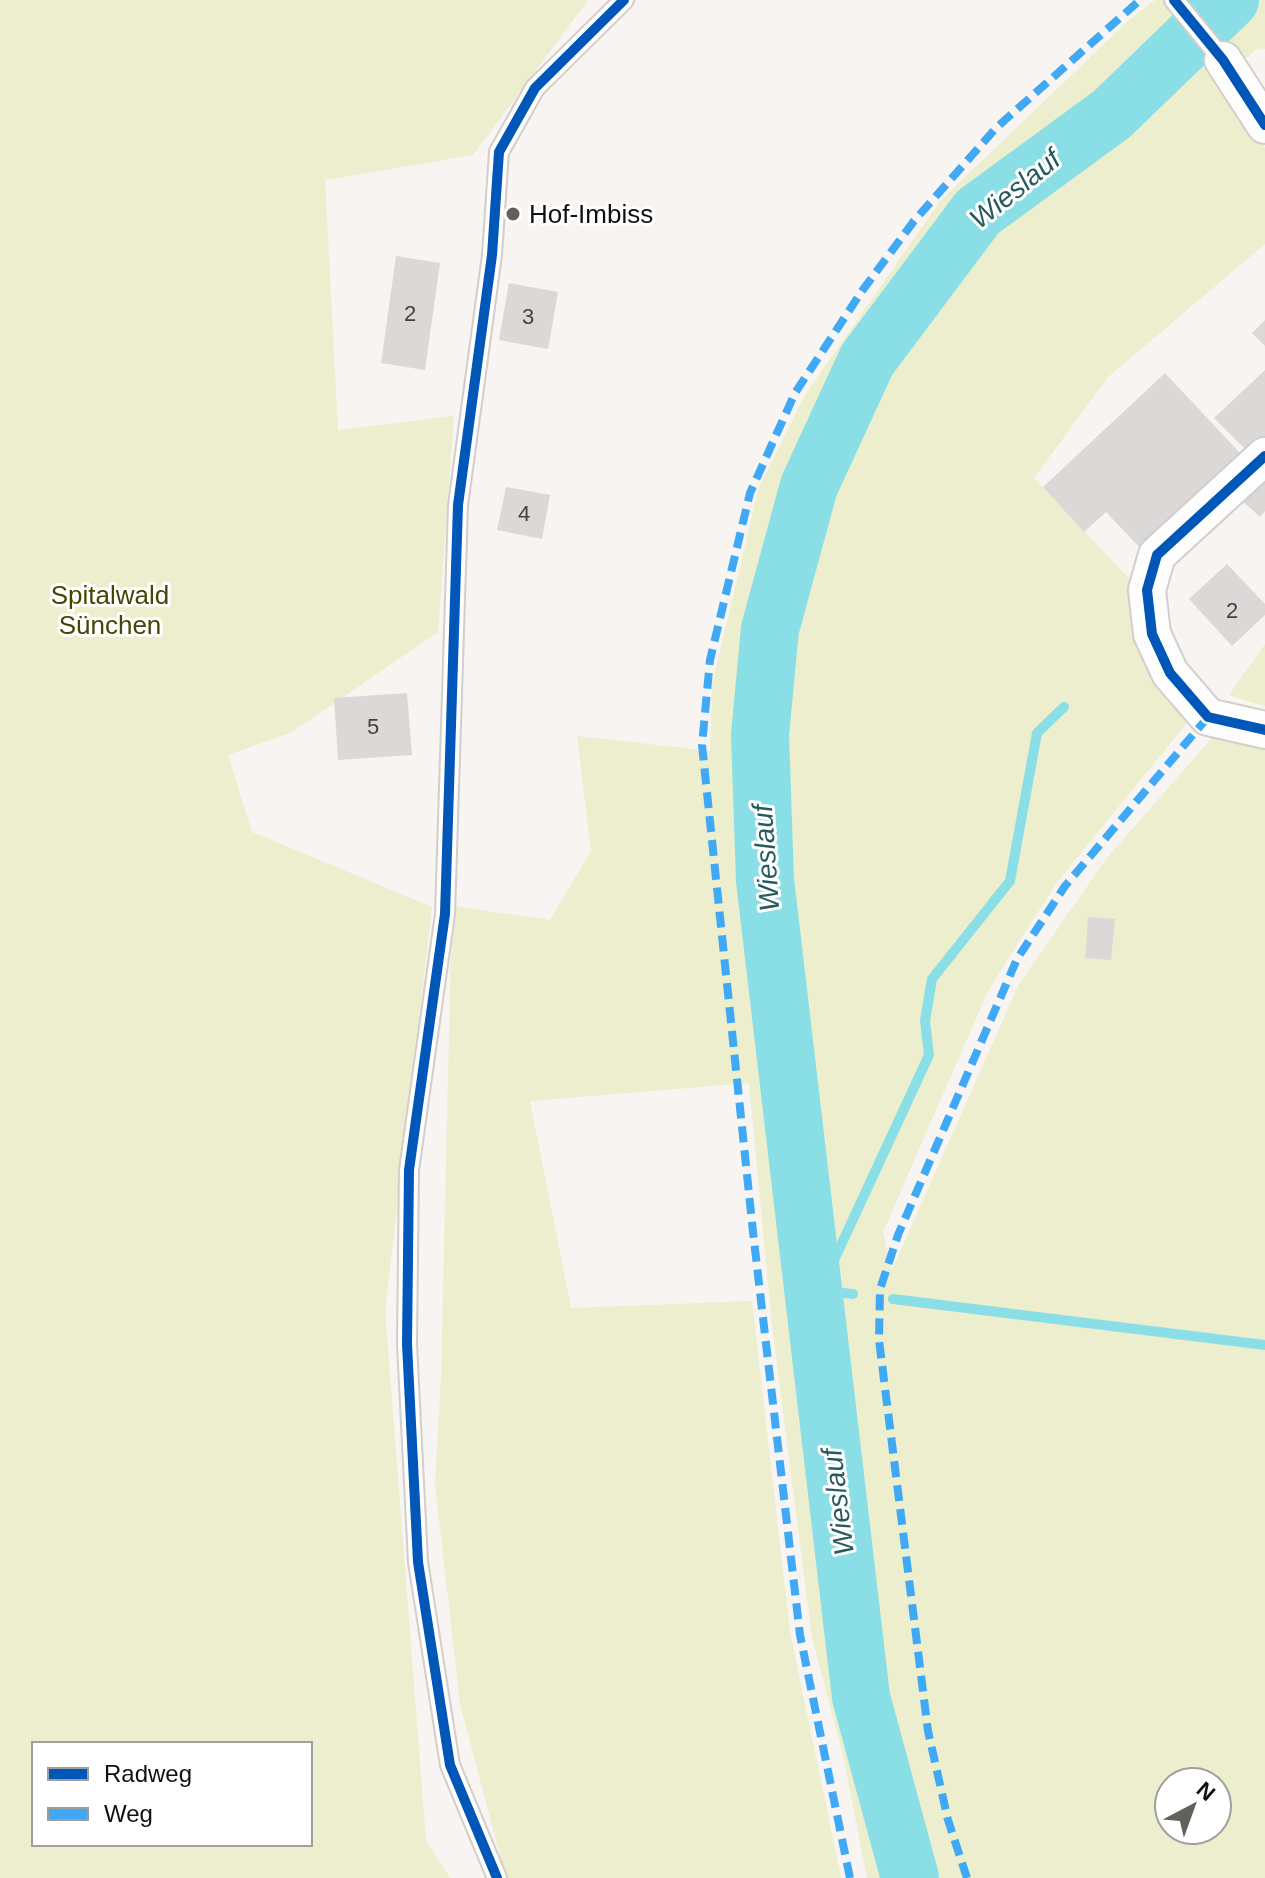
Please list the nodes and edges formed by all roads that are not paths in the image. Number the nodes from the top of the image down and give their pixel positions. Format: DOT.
graph roads {
  1 [pos="624,0"];
  2 [pos="1178,5"];
  3 [pos="1223,60"];
  4 [pos="1265,125"];
  5 [pos="1265,456"];
  6 [pos="1265,730"];
  7 [pos="497,1878"];
  1 -- 7 [label="lane"];
  2 -- 3 [label="lane"];
  3 -- 4 [label="street"];
  5 -- 6 [label="street"];
}
